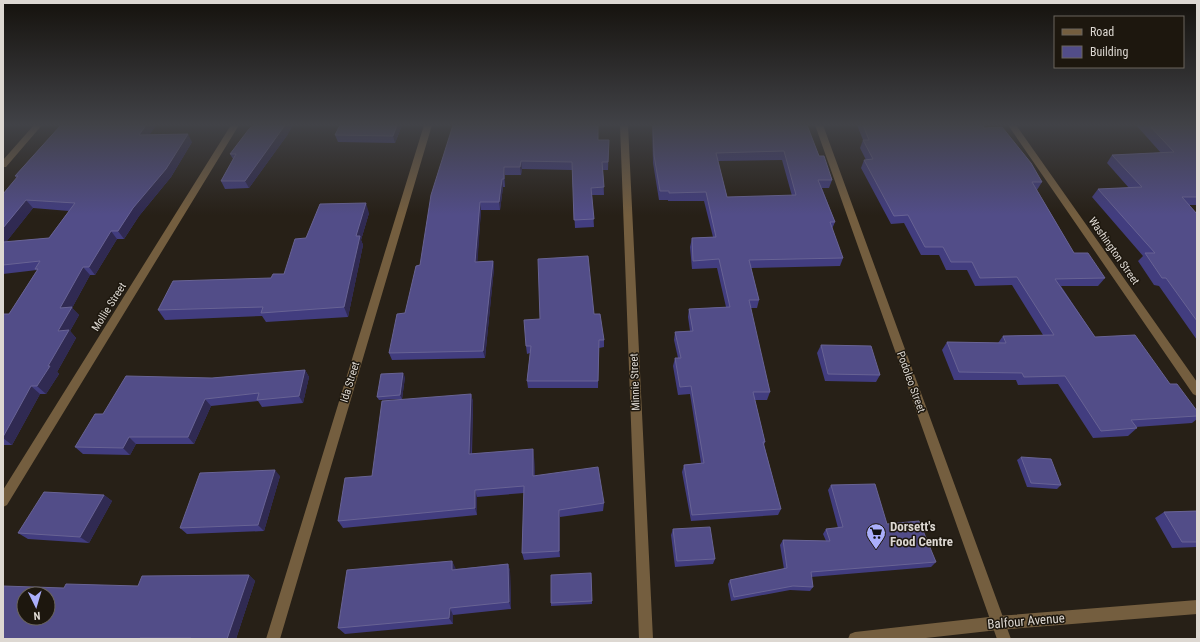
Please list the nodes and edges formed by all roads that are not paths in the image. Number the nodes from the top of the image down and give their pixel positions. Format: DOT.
graph roads {
  1 [pos="12,155"];
  2 [pos="216,155"];
  3 [pos="419,155"];
  4 [pos="625,155"];
  5 [pos="830,155"];
  6 [pos="1033,155"];
  7 [pos="3,165"];
  8 [pos="1197,391"];
  9 [pos="3,501"];
  10 [pos="1197,606"];
  11 [pos="998,624"];
  12 [pos="273,639"];
  13 [pos="646,639"];
  14 [pos="855,639"];
  15 [pos="1004,639"];
  1 -- 7 [label="street"];
  2 -- 9 [label="street, Mollie Street"];
  3 -- 12 [label="street, Ida Street"];
  4 -- 13 [label="street, Minnie Street"];
  5 -- 11 [label="street, Podoleo Street"];
  6 -- 8 [label="street, Washington Street"];
  10 -- 11 [label="street, Balfour Avenue"];
  11 -- 14 [label="street, Balfour Avenue"];
  11 -- 15 [label="street, Podoleo Street"];
}
